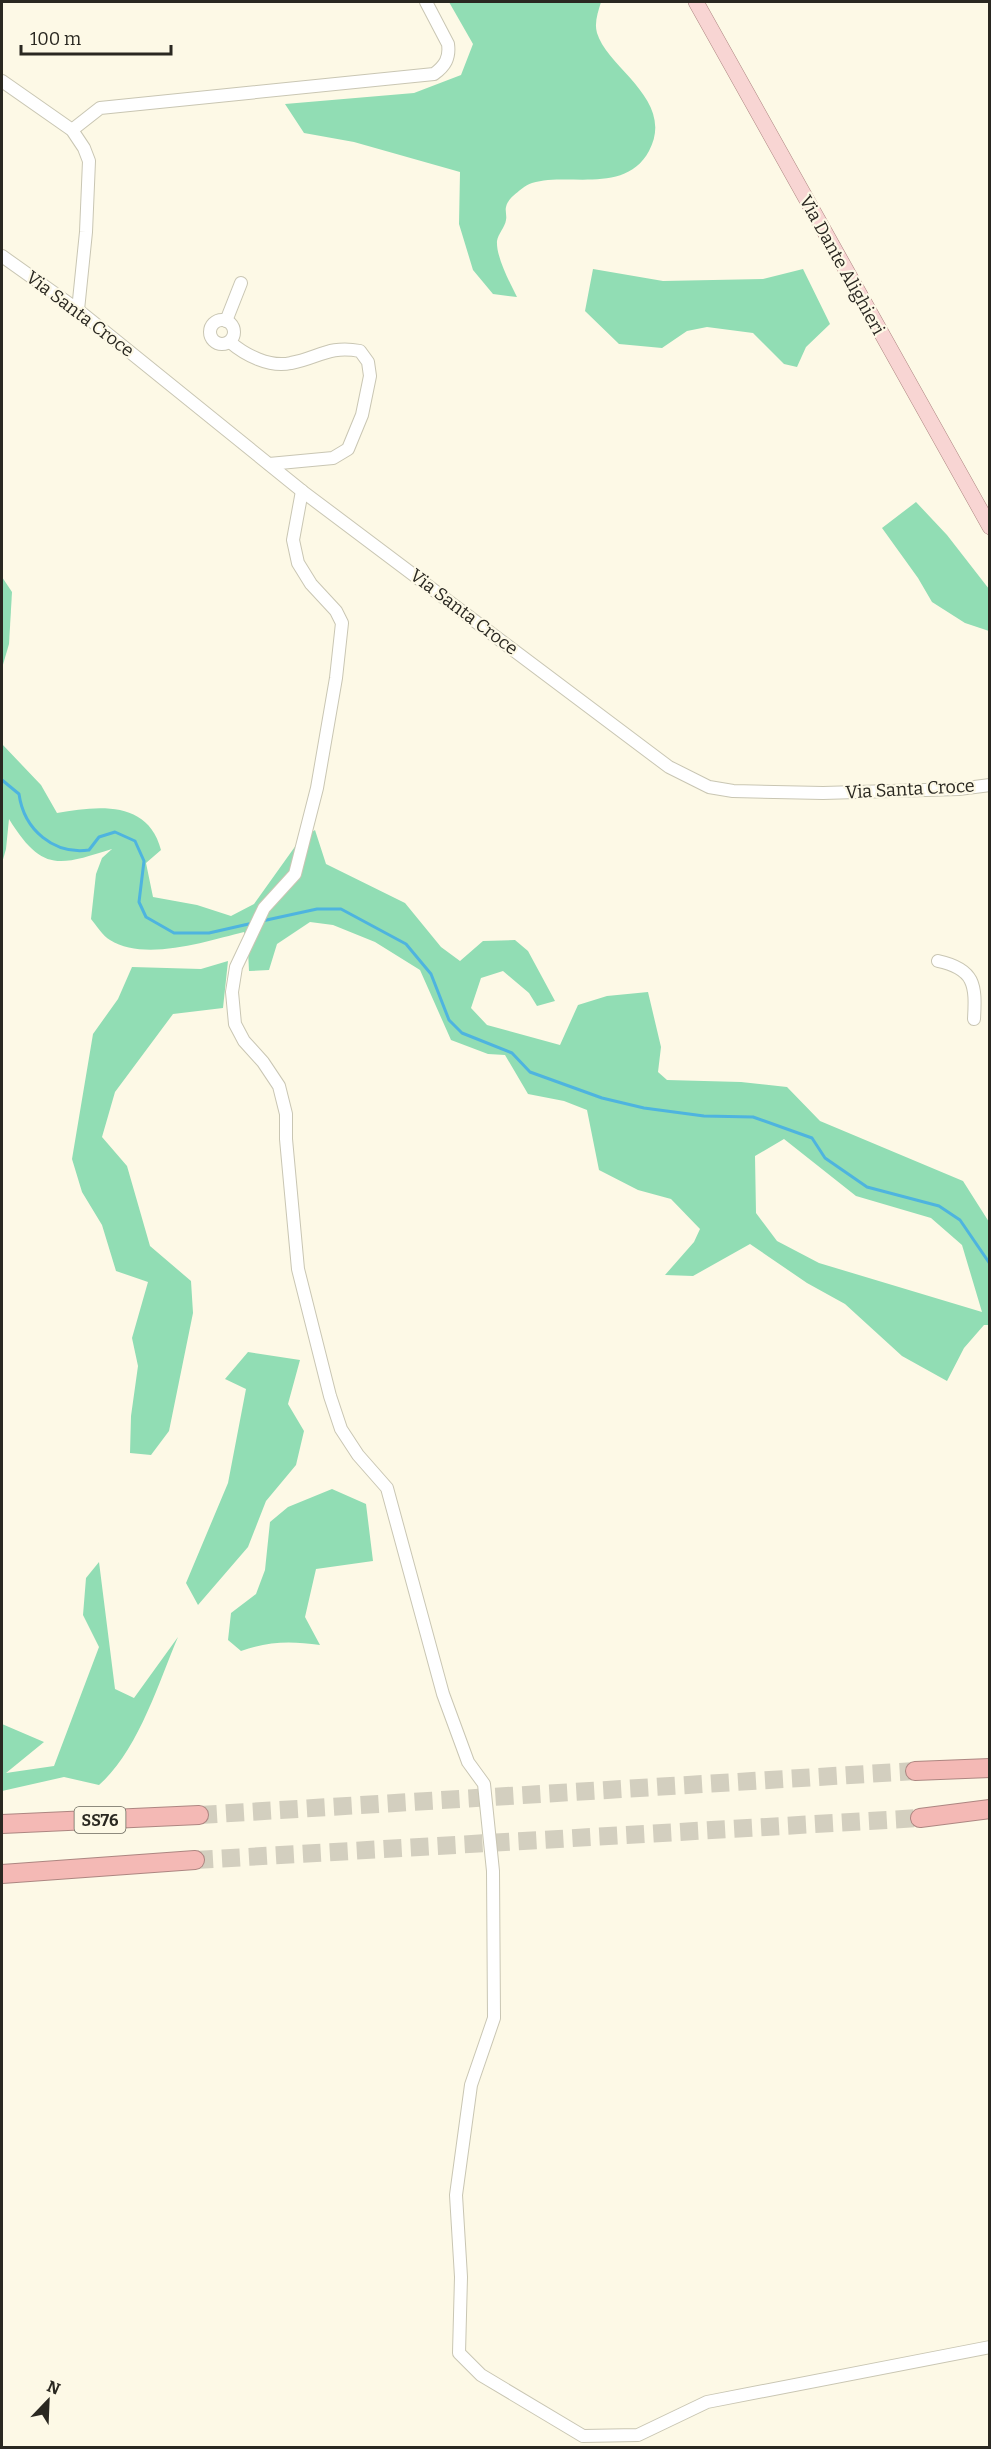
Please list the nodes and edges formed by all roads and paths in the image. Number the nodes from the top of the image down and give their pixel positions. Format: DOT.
graph roads {
  1 [pos="426,2"];
  2 [pos="696,2"];
  3 [pos="2,81"];
  4 [pos="72,130"];
  5 [pos="2,256"];
  6 [pos="241,283"];
  7 [pos="80,292"];
  8 [pos="63,300"];
  9 [pos="78,310"];
  10 [pos="226,321"];
  11 [pos="230,342"];
  12 [pos="269,464"];
  13 [pos="302,491"];
  14 [pos="990,527"];
  15 [pos="990,785"];
  16 [pos="938,961"];
  17 [pos="974,1019"];
  18 [pos="990,1768"];
  19 [pos="915,1771"];
  20 [pos="990,1809"];
  21 [pos="199,1815"];
  22 [pos="920,1818"];
  23 [pos="2,1824"];
  24 [pos="195,1860"];
  25 [pos="2,1874"];
  26 [pos="990,2347"];
  1 -- 4 [label="street"];
  2 -- 14 [label="main road, Via Dante Alighieri"];
  3 -- 4 [label="street"];
  4 -- 7 [label="street"];
  5 -- 8 [label="street, Via Santa Croce"];
  6 -- 10 [label="street"];
  7 -- 8 [label="street"];
  7 -- 9 [label="street"];
  8 -- 9 [label="street, Via Santa Croce"];
  9 -- 12 [label="street, Via Santa Croce"];
  10 -- 11 [label="street"];
  10 -- 11 [label="street"];
  11 -- 12 [label="street"];
  12 -- 13 [label="street, Via Santa Croce"];
  13 -- 15 [label="street, Via Santa Croce"];
  13 -- 26 [label="street"];
  16 -- 17 [label="street"];
  18 -- 19 [label="highway"];
  20 -- 22 [label="highway"];
  21 -- 23 [label="highway, SS76"];
  24 -- 25 [label="highway"];
}
